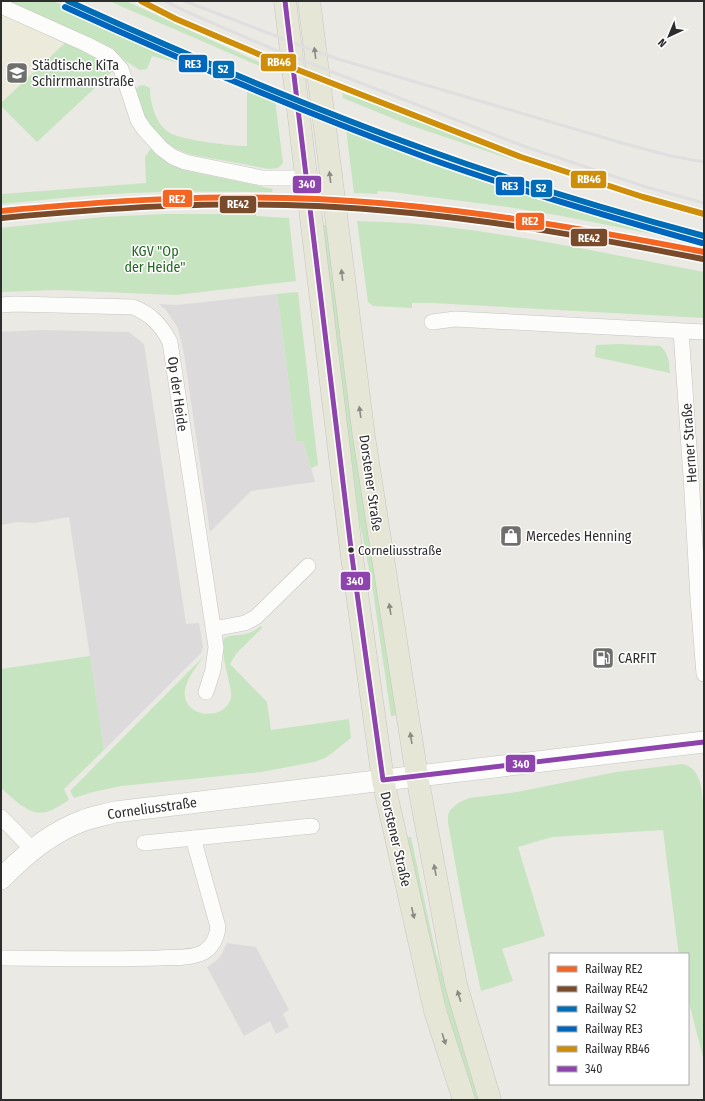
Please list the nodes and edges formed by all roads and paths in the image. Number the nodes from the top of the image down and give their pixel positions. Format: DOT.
graph roads {
  1 [pos="285,1"];
  2 [pos="309,1"];
  3 [pos="1,6"];
  4 [pos="306,178"];
  5 [pos="1,305"];
  6 [pos="432,322"];
  7 [pos="681,331"];
  8 [pos="704,332"];
  9 [pos="308,566"];
  10 [pos="213,629"];
  11 [pos="704,674"];
  12 [pos="206,692"];
  13 [pos="704,742"];
  14 [pos="417,776"];
  15 [pos="383,780"];
  16 [pos="1,817"];
  17 [pos="312,826"];
  18 [pos="193,838"];
  19 [pos="144,843"];
  20 [pos="33,850"];
  21 [pos="1,879"];
  22 [pos="1,958"];
  23 [pos="464,1100"];
  24 [pos="490,1100"];
  1 -- 4 [label="main road, Dorstener Straße"];
  14 -- 2 [label="main road, Dorstener Straße, one-way"];
  3 -- 4 [label="street"];
  4 -- 15 [label="main road, Dorstener Straße"];
  5 -- 10 [label="street, Op der Heide"];
  6 -- 7 [label="street"];
  7 -- 8 [label="street"];
  7 -- 11 [label="street, Herner Straße"];
  9 -- 10 [label="street"];
  10 -- 12 [label="street, Op der Heide"];
  13 -- 14 [label="main road, Corneliusstraße"];
  14 -- 15 [label="main road, Corneliusstraße"];
  24 -- 14 [label="main road, Dorstener Straße, one-way"];
  15 -- 20 [label="main road, Corneliusstraße"];
  15 -- 23 [label="main road, Dorstener Straße, one-way"];
  16 -- 20 [label="street"];
  17 -- 18 [label="street"];
  18 -- 19 [label="street"];
  18 -- 22 [label="street"];
  20 -- 21 [label="main road, Corneliusstraße"];
}
